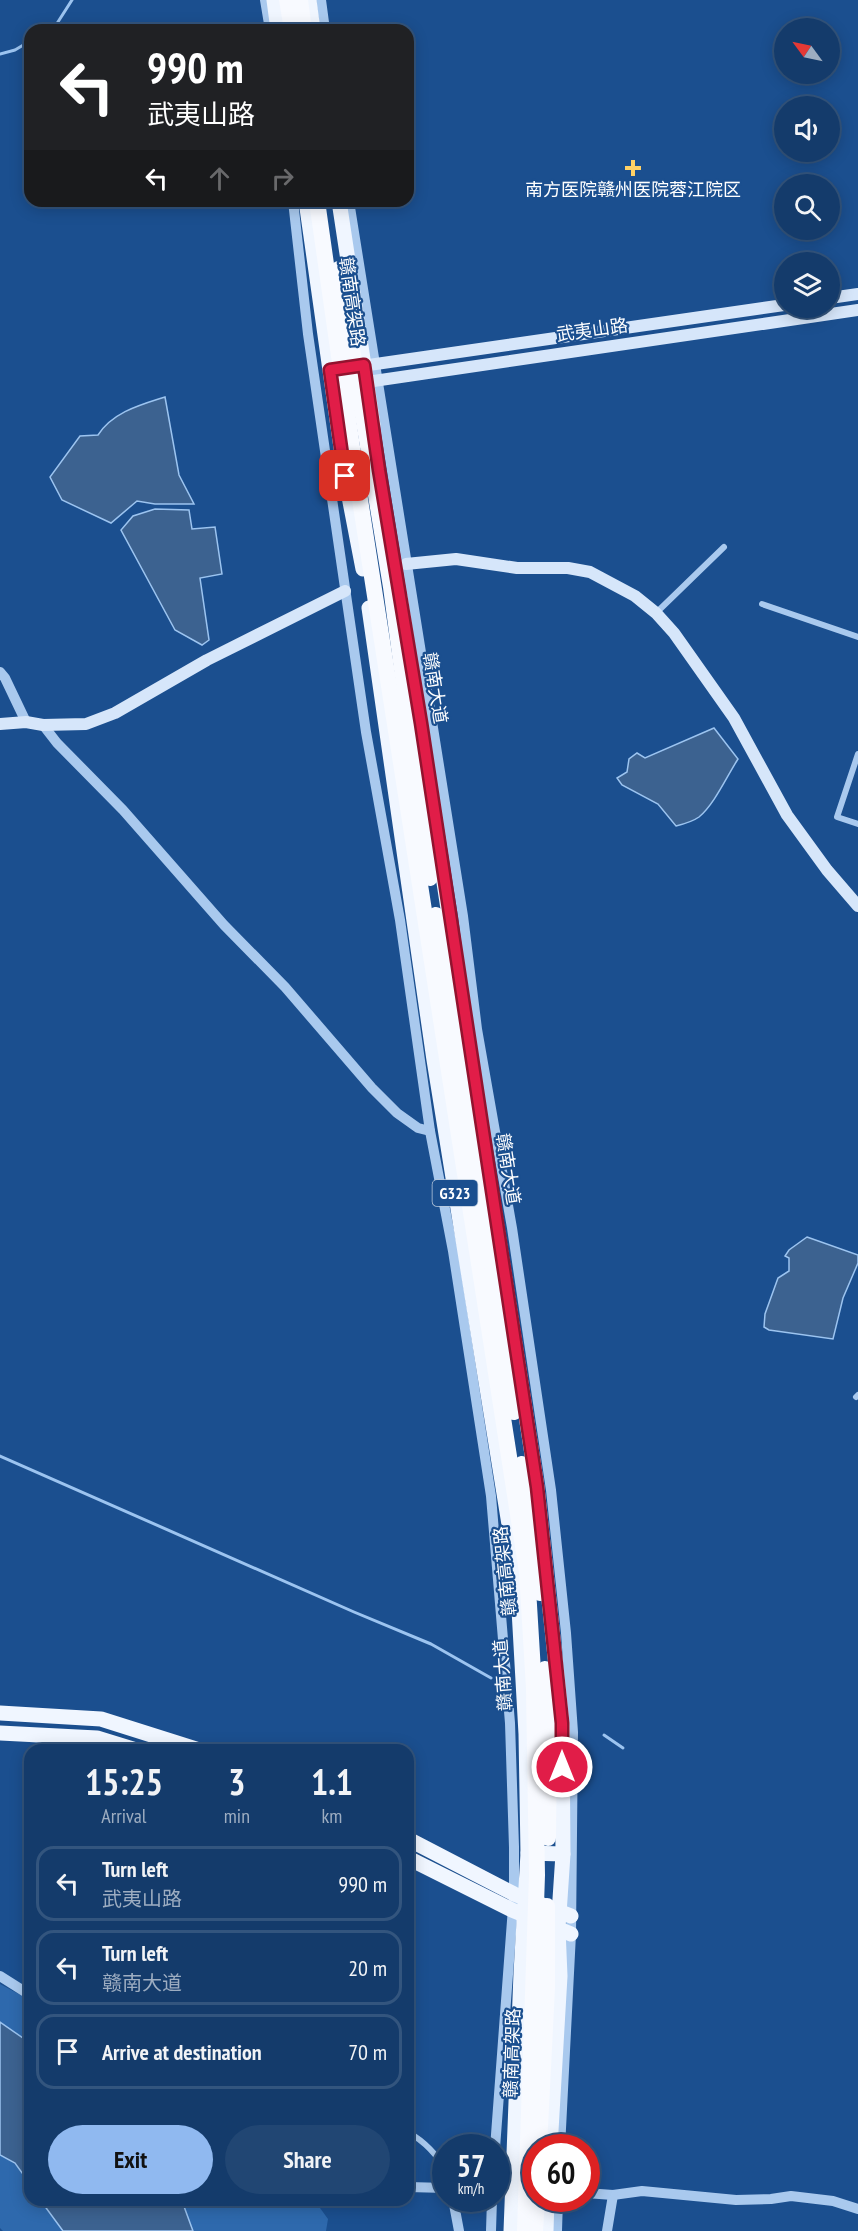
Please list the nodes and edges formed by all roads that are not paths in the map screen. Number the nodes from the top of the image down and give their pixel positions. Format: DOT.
graph roads {
  1 [pos="265,0"];
  2 [pos="274,0"];
  3 [pos="287,0"];
  4 [pos="300,0"];
  5 [pos="309,0"];
  6 [pos="321,0"];
  7 [pos="269,24"];
  8 [pos="277,24"];
  9 [pos="291,24"];
  10 [pos="303,24"];
  11 [pos="312,24"];
  12 [pos="324,24"];
  13 [pos="294,207"];
  14 [pos="307,207"];
  15 [pos="318,207"];
  16 [pos="329,207"];
  17 [pos="340,207"];
  18 [pos="350,207"];
  19 [pos="858,294"];
  20 [pos="840,297"];
  21 [pos="774,306"];
  22 [pos="858,309"];
  23 [pos="369,365"];
  24 [pos="330,370"];
  25 [pos="372,381"];
  26 [pos="332,387"];
  27 [pos="379,470"];
  28 [pos="345,476"];
  29 [pos="724,547"];
  30 [pos="400,563"];
  31 [pos="363,568"];
  32 [pos="345,591"];
  33 [pos="762,604"];
  34 [pos="656,613"];
  35 [pos="858,637"];
  36 [pos="0,672"];
  37 [pos="26,722"];
  38 [pos="0,724"];
  39 [pos="43,725"];
  40 [pos="858,754"];
  41 [pos="858,824"];
  42 [pos="858,906"];
  43 [pos="454,951"];
  44 [pos="420,957"];
  45 [pos="471,1052"];
  46 [pos="434,1060"];
  47 [pos="430,1131"];
  48 [pos="0,1713"];
  49 [pos="0,1733"];
  50 [pos="116,1744"];
  51 [pos="180,1744"];
  52 [pos="414,1843"];
  53 [pos="528,1853"];
  54 [pos="563,1854"];
  55 [pos="414,1861"];
  56 [pos="520,1905"];
  57 [pos="565,1914"];
  58 [pos="565,1932"];
  59 [pos="521,1973"];
  60 [pos="0,1976"];
  61 [pos="560,1976"];
  62 [pos="24,1991"];
  63 [pos="496,2134"];
  64 [pos="540,2134"];
  65 [pos="551,2134"];
  66 [pos="560,2134"];
  67 [pos="414,2136"];
  68 [pos="432,2150"];
  69 [pos="414,2187"];
  70 [pos="432,2188"];
  71 [pos="600,2194"];
  72 [pos="613,2195"];
  73 [pos="858,2209"];
  74 [pos="455,2212"];
  75 [pos="492,2212"];
  76 [pos="537,2212"];
  77 [pos="547,2212"];
  78 [pos="558,2212"];
  79 [pos="459,2231"];
  80 [pos="491,2231"];
  81 [pos="511,2231"];
  82 [pos="525,2231"];
  83 [pos="536,2231"];
  84 [pos="546,2231"];
  85 [pos="557,2231"];
  86 [pos="607,2231"];
  1 -- 7 [label="street"];
  2 -- 8 [label="main road"];
  3 -- 9 [label="highway"];
  4 -- 10 [label="highway"];
  5 -- 11 [label="main road"];
  6 -- 12 [label="street"];
  13 -- 32 [label="street"];
  14 -- 24 [label="main road, 赣南大道 / G323"];
  15 -- 82 [label="highway, 赣南高架路, bridge"];
  16 -- 64 [label="highway, 赣南高架路, bridge"];
  17 -- 23 [label="main road, 赣南大道 / G323"];
  18 -- 23 [label="street"];
  19 -- 20 [label="main road"];
  21 -- 23 [label="main road, 武夷山路"];
  22 -- 25 [label="main road, 武夷山路"];
  23 -- 24 [label="main road, 武夷山路"];
  23 -- 25 [label="main road, 赣南大道 / G323"];
  24 -- 26 [label="main road, 赣南大道 / G323"];
  25 -- 26 [label="main road, 武夷山路"];
  25 -- 27 [label="main road, 赣南大道 / G323"];
  25 -- 30 [label="street"];
  26 -- 28 [label="main road, 赣南大道 / G323"];
  27 -- 28 [label="main road"];
  27 -- 30 [label="main road, 赣南大道 / G323"];
  28 -- 31 [label="main road, 赣南大道 / G323"];
  29 -- 34 [label="street"];
  30 -- 31 [label="main road"];
  30 -- 34 [label="main road"];
  30 -- 43 [label="main road, 赣南大道 / G323"];
  30 -- 57 [label="street"];
  31 -- 44 [label="main road, 赣南大道 / G323"];
  32 -- 39 [label="main road"];
  32 -- 47 [label="street"];
  33 -- 35 [label="street"];
  34 -- 42 [label="main road"];
  36 -- 37 [label="street"];
  37 -- 38 [label="main road"];
  37 -- 39 [label="main road"];
  39 -- 47 [label="street"];
  40 -- 41 [label="street"];
  43 -- 44 [label="main road"];
  43 -- 45 [label="main road, 赣南大道 / G323"];
  44 -- 46 [label="main road, 赣南大道 / G323"];
  45 -- 46 [label="main road"];
  45 -- 54 [label="main road, 赣南大道 / G323"];
  46 -- 53 [label="main road, 赣南大道 / G323"];
  47 -- 56 [label="street"];
  48 -- 51 [label="main road"];
  49 -- 50 [label="main road"];
  52 -- 56 [label="main road"];
  53 -- 54 [label="main road"];
  53 -- 56 [label="main road, 赣南大道 / G323"];
  54 -- 57 [label="main road, 赣南大道 / G323"];
  55 -- 56 [label="main road"];
  56 -- 57 [label="main road"];
  56 -- 58 [label="main road"];
  56 -- 59 [label="main road, 赣南大道 / G323"];
  56 -- 63 [label="street"];
  57 -- 58 [label="main road, 赣南大道 / G323"];
  58 -- 61 [label="main road, 赣南大道 / G323"];
  58 -- 66 [label="street"];
  59 -- 61 [label="main road"];
  59 -- 81 [label="main road, 赣南大道 / G323"];
  60 -- 62 [label="street"];
  61 -- 65 [label="main road, 赣南大道 / G323"];
  67 -- 68 [label="street"];
  69 -- 70 [label="street"];
  71 -- 72 [label="street"];
  72 -- 73 [label="street"];
  72 -- 86 [label="street"];
  74 -- 79 [label="street"];
  75 -- 80 [label="street"];
  76 -- 83 [label="highway"];
  77 -- 84 [label="main road"];
  78 -- 85 [label="street"];
}
